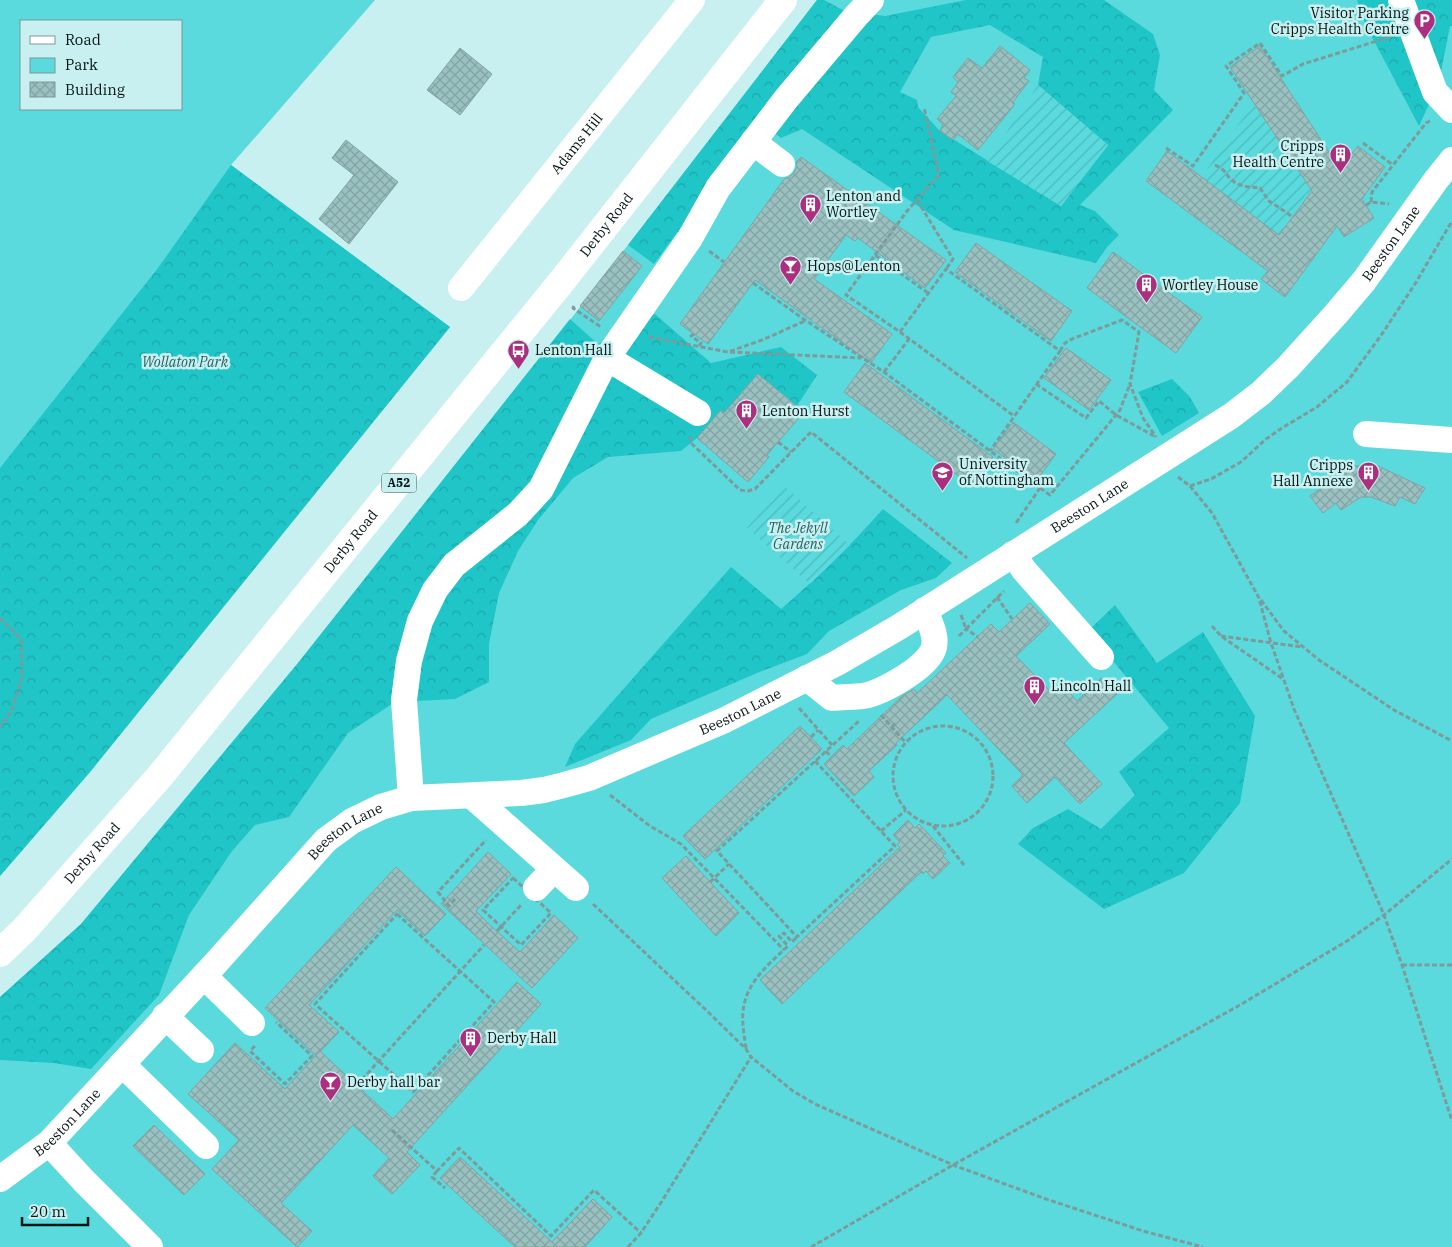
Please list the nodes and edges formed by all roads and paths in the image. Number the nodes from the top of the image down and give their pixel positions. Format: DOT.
graph roads {
  1 [pos="692,0"];
  2 [pos="782,0"];
  3 [pos="871,0"];
  4 [pos="1401,0"];
  5 [pos="1412,30"];
  6 [pos="924,107"];
  7 [pos="1452,110"];
  8 [pos="753,142"];
  9 [pos="1364,143"];
  10 [pos="1166,148"];
  11 [pos="782,164"];
  12 [pos="1215,165"];
  13 [pos="1393,166"];
  14 [pos="1449,168"];
  15 [pos="917,200"];
  16 [pos="1371,202"];
  17 [pos="1390,204"];
  18 [pos="1366,205"];
  19 [pos="1293,217"];
  20 [pos="1452,221"];
  21 [pos="875,255"];
  22 [pos="946,269"];
  23 [pos="753,283"];
  24 [pos="462,288"];
  25 [pos="928,293"];
  26 [pos="577,310"];
  27 [pos="805,320"];
  28 [pos="624,332"];
  29 [pos="900,332"];
  30 [pos="694,334"];
  31 [pos="909,339"];
  32 [pos="699,346"];
  33 [pos="1060,351"];
  34 [pos="728,352"];
  35 [pos="608,358"];
  36 [pos="862,358"];
  37 [pos="884,372"];
  38 [pos="1036,384"];
  39 [pos="1130,384"];
  40 [pos="698,413"];
  41 [pos="1116,415"];
  42 [pos="1014,416"];
  43 [pos="1366,434"];
  44 [pos="1452,440"];
  45 [pos="778,442"];
  46 [pos="990,451"];
  47 [pos="791,452"];
  48 [pos="1167,454"];
  49 [pos="1190,486"];
  50 [pos="1040,488"];
  51 [pos="1015,524"];
  52 [pos="1013,554"];
  53 [pos="972,562"];
  54 [pos="1002,593"];
  55 [pos="997,597"];
  56 [pos="1259,598"];
  57 [pos="925,610"];
  58 [pos="0,618"];
  59 [pos="1012,619"];
  60 [pos="1212,626"];
  61 [pos="966,629"];
  62 [pos="1220,636"];
  63 [pos="1271,643"];
  64 [pos="1304,647"];
  65 [pos="1100,657"];
  66 [pos="807,678"];
  67 [pos="1283,679"];
  68 [pos="784,691"];
  69 [pos="862,708"];
  70 [pos="897,722"];
  71 [pos="0,727"];
  72 [pos="892,727"];
  73 [pos="818,730"];
  74 [pos="811,737"];
  75 [pos="1452,741"];
  76 [pos="905,742"];
  77 [pos="832,745"];
  78 [pos="826,751"];
  79 [pos="831,757"];
  80 [pos="815,761"];
  81 [pos="589,778"];
  82 [pos="472,796"];
  83 [pos="412,798"];
  84 [pos="906,810"];
  85 [pos="933,826"];
  86 [pos="881,831"];
  87 [pos="483,843"];
  88 [pos="1452,859"];
  89 [pos="729,864"];
  90 [pos="964,865"];
  91 [pos="554,869"];
  92 [pos="710,882"];
  93 [pos="576,888"];
  94 [pos="533,891"];
  95 [pos="455,899"];
  96 [pos="1384,915"];
  97 [pos="501,927"];
  98 [pos="497,931"];
  99 [pos="797,937"];
  100 [pos="484,945"];
  101 [pos="784,950"];
  102 [pos="0,953"];
  103 [pos="1452,965"];
  104 [pos="1402,966"];
  105 [pos="461,971"];
  106 [pos="204,976"];
  107 [pos="165,1016"];
  108 [pos="254,1024"];
  109 [pos="746,1049"];
  110 [pos="201,1050"];
  111 [pos="750,1057"];
  112 [pos="378,1061"];
  113 [pos="122,1064"];
  114 [pos="356,1085"];
  115 [pos="1452,1121"];
  116 [pos="392,1130"];
  117 [pos="49,1143"];
  118 [pos="206,1146"];
  119 [pos="953,1166"];
  120 [pos="437,1171"];
  121 [pos="0,1178"];
  122 [pos="445,1188"];
  123 [pos="641,1233"];
  124 [pos="150,1247"];
  125 [pos="628,1247"];
  126 [pos="811,1247"];
  127 [pos="1203,1247"];
  1 -- 24 [label="street, Adams Hill"];
  2 -- 102 [label="highway, Derby Road / A52"];
  3 -- 8 [label="street"];
  4 -- 5 [label="street"];
  5 -- 7 [label="street"];
  5 -- 10 [label="path"];
  6 -- 15 [label="path"];
  7 -- 13 [label="path"];
  8 -- 11 [label="street"];
  8 -- 28 [label="street"];
  9 -- 13 [label="path"];
  12 -- 19 [label="path"];
  13 -- 16 [label="path"];
  14 -- 48 [label="street, Beeston Lane"];
  15 -- 21 [label="path"];
  15 -- 22 [label="path"];
  16 -- 17 [label="path"];
  16 -- 18 [label="path"];
  20 -- 49 [label="path"];
  21 -- 25 [label="path"];
  21 -- 29 [label="path"];
  22 -- 25 [label="path"];
  22 -- 33 [label="path"];
  23 -- 27 [label="path"];
  25 -- 29 [label="path"];
  26 -- 28 [label="path"];
  27 -- 34 [label="path"];
  27 -- 36 [label="path"];
  28 -- 32 [label="path"];
  28 -- 35 [label="street"];
  29 -- 31 [label="path"];
  30 -- 32 [label="path"];
  31 -- 37 [label="path"];
  31 -- 42 [label="path"];
  32 -- 34 [label="path"];
  33 -- 38 [label="path"];
  33 -- 39 [label="path"];
  34 -- 36 [label="path"];
  35 -- 40 [label="street"];
  35 -- 83 [label="street"];
  36 -- 37 [label="path"];
  37 -- 46 [label="path"];
  38 -- 41 [label="path"];
  38 -- 42 [label="path"];
  39 -- 41 [label="path"];
  39 -- 48 [label="path"];
  40 -- 47 [label="path"];
  41 -- 48 [label="path"];
  41 -- 50 [label="path"];
  42 -- 46 [label="path"];
  43 -- 44 [label="street"];
  45 -- 47 [label="path"];
  46 -- 50 [label="path"];
  47 -- 53 [label="path"];
  48 -- 49 [label="path"];
  48 -- 52 [label="street, Beeston Lane"];
  49 -- 56 [label="path"];
  50 -- 51 [label="path"];
  52 -- 57 [label="street, Beeston Lane"];
  52 -- 65 [label="street"];
  54 -- 55 [label="path"];
  55 -- 59 [label="path"];
  55 -- 61 [label="path"];
  56 -- 63 [label="path"];
  56 -- 64 [label="path"];
  57 -- 66 [label="street, Beeston Lane"];
  57 -- 69 [label="street"];
  58 -- 71 [label="path"];
  60 -- 62 [label="path"];
  62 -- 63 [label="path"];
  62 -- 67 [label="path"];
  63 -- 64 [label="path"];
  63 -- 67 [label="path"];
  64 -- 75 [label="path"];
  66 -- 68 [label="street, Beeston Lane"];
  66 -- 69 [label="street"];
  67 -- 96 [label="path"];
  68 -- 73 [label="path"];
  68 -- 81 [label="street, Beeston Lane"];
  69 -- 72 [label="path"];
  69 -- 77 [label="path"];
  70 -- 72 [label="path"];
  72 -- 76 [label="path"];
  73 -- 74 [label="path"];
  73 -- 77 [label="path"];
  76 -- 84 [label="path"];
  76 -- 85 [label="path"];
  77 -- 78 [label="path"];
  78 -- 79 [label="path"];
  78 -- 80 [label="path"];
  80 -- 86 [label="path"];
  80 -- 89 [label="path"];
  81 -- 82 [label="street, Beeston Lane"];
  81 -- 101 [label="path"];
  82 -- 83 [label="street, Beeston Lane"];
  82 -- 91 [label="street"];
  83 -- 106 [label="street, Beeston Lane"];
  84 -- 85 [label="path"];
  84 -- 86 [label="path"];
  85 -- 90 [label="path"];
  86 -- 99 [label="path"];
  87 -- 95 [label="path"];
  88 -- 96 [label="path"];
  89 -- 92 [label="path"];
  89 -- 99 [label="path"];
  91 -- 93 [label="street"];
  91 -- 94 [label="street"];
  93 -- 109 [label="path"];
  94 -- 97 [label="path"];
  94 -- 97 [label="path"];
  94 -- 97 [label="path"];
  96 -- 104 [label="path"];
  96 -- 119 [label="path"];
  97 -- 98 [label="path"];
  99 -- 101 [label="path"];
  100 -- 105 [label="path"];
  101 -- 109 [label="path"];
  103 -- 104 [label="path"];
  104 -- 115 [label="path"];
  105 -- 112 [label="path"];
  105 -- 112 [label="path"];
  105 -- 112 [label="path"];
  106 -- 107 [label="street, Beeston Lane"];
  106 -- 108 [label="street"];
  107 -- 110 [label="street"];
  107 -- 113 [label="street, Beeston Lane"];
  108 -- 108 [label="path"];
  109 -- 111 [label="path"];
  111 -- 119 [label="path"];
  111 -- 123 [label="path"];
  112 -- 114 [label="path"];
  113 -- 117 [label="street, Beeston Lane"];
  113 -- 118 [label="street"];
  116 -- 120 [label="path"];
  117 -- 121 [label="street, Beeston Lane"];
  117 -- 124 [label="street"];
  119 -- 126 [label="path"];
  119 -- 127 [label="path"];
  120 -- 122 [label="path"];
  120 -- 123 [label="path"];
  123 -- 125 [label="path"];
}
